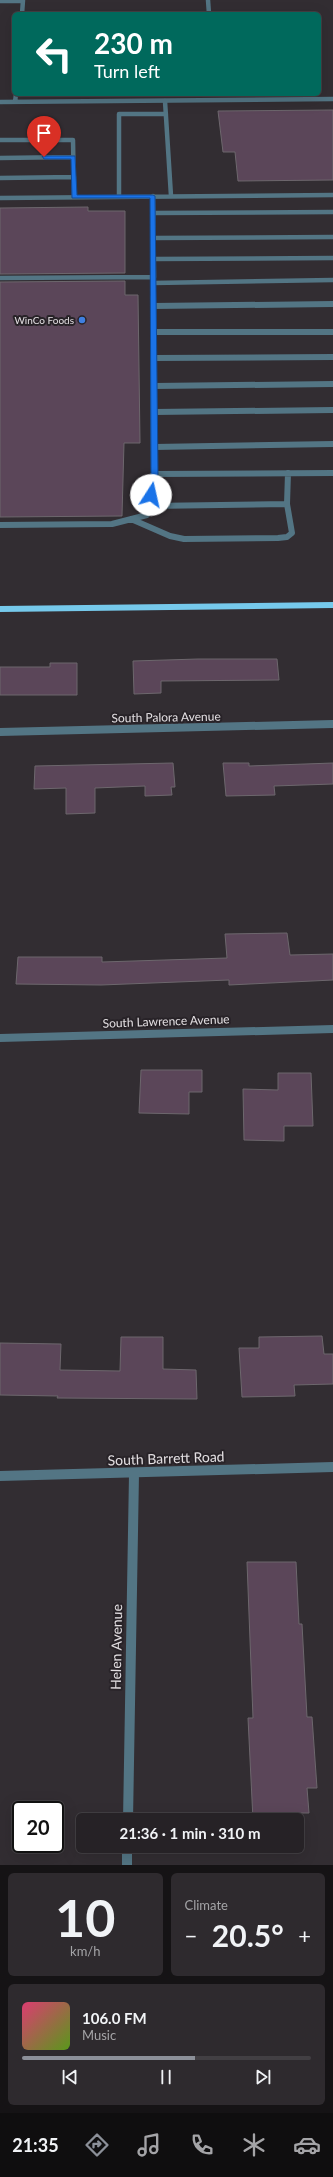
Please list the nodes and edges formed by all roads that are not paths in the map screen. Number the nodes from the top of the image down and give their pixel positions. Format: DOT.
graph roads {
  1 [pos="23,0"];
  2 [pos="208,0"];
  3 [pos="0,1"];
  4 [pos="22,12"];
  5 [pos="210,12"];
  6 [pos="16,96"];
  7 [pos="218,96"];
  8 [pos="333,99"];
  9 [pos="165,101"];
  10 [pos="219,101"];
  11 [pos="0,102"];
  12 [pos="15,102"];
  13 [pos="166,114"];
  14 [pos="0,140"];
  15 [pos="74,157"];
  16 [pos="0,158"];
  17 [pos="74,177"];
  18 [pos="0,178"];
  19 [pos="333,195"];
  20 [pos="153,196"];
  21 [pos="171,196"];
  22 [pos="74,197"];
  23 [pos="119,197"];
  24 [pos="0,198"];
  25 [pos="333,212"];
  26 [pos="153,213"];
  27 [pos="333,237"];
  28 [pos="153,238"];
  29 [pos="333,258"];
  30 [pos="153,259"];
  31 [pos="0,278"];
  32 [pos="153,280"];
  33 [pos="333,280"];
  34 [pos="333,304"];
  35 [pos="153,306"];
  36 [pos="153,332"];
  37 [pos="333,332"];
  38 [pos="333,357"];
  39 [pos="153,358"];
  40 [pos="333,384"];
  41 [pos="154,386"];
  42 [pos="333,410"];
  43 [pos="154,412"];
  44 [pos="333,444"];
  45 [pos="154,447"];
  46 [pos="288,473"];
  47 [pos="333,473"];
  48 [pos="154,474"];
  49 [pos="287,504"];
  50 [pos="149,506"];
  51 [pos="131,519"];
  52 [pos="0,525"];
  53 [pos="333,605"];
  54 [pos="0,609"];
  55 [pos="333,724"];
  56 [pos="0,732"];
  57 [pos="333,1029"];
  58 [pos="0,1038"];
  59 [pos="333,1467"];
  60 [pos="134,1474"];
  61 [pos="0,1476"];
  62 [pos="128,1813"];
  63 [pos="127,1853"];
  64 [pos="127,1865"];
  1 -- 3 [label="street"];
  1 -- 4 [label="street"];
  2 -- 5 [label="street"];
  6 -- 12 [label="street"];
  7 -- 10 [label="street"];
  8 -- 10 [label="street"];
  9 -- 10 [label="street"];
  9 -- 12 [label="street"];
  9 -- 13 [label="street"];
  11 -- 12 [label="street"];
  13 -- 21 [label="street"];
  13 -- 23 [label="street"];
  14 -- 15 [label="street"];
  15 -- 16 [label="street"];
  15 -- 17 [label="street"];
  17 -- 18 [label="street"];
  17 -- 22 [label="street"];
  19 -- 21 [label="street"];
  20 -- 21 [label="street"];
  20 -- 23 [label="street"];
  20 -- 26 [label="street"];
  22 -- 23 [label="street"];
  22 -- 24 [label="street"];
  25 -- 26 [label="street"];
  26 -- 28 [label="street"];
  27 -- 28 [label="street"];
  28 -- 30 [label="street"];
  29 -- 30 [label="street"];
  30 -- 32 [label="street"];
  31 -- 32 [label="street"];
  32 -- 33 [label="street"];
  32 -- 35 [label="street"];
  34 -- 35 [label="street"];
  35 -- 36 [label="street"];
  36 -- 37 [label="street"];
  36 -- 39 [label="street"];
  38 -- 39 [label="street"];
  39 -- 41 [label="street"];
  40 -- 41 [label="street"];
  41 -- 43 [label="street"];
  42 -- 43 [label="street"];
  43 -- 45 [label="street"];
  44 -- 45 [label="street"];
  45 -- 48 [label="street"];
  46 -- 47 [label="street"];
  46 -- 48 [label="street"];
  46 -- 49 [label="street"];
  48 -- 50 [label="street"];
  49 -- 50 [label="street"];
  49 -- 51 [label="street"];
  50 -- 51 [label="street"];
  51 -- 52 [label="street"];
  53 -- 54 [label="highway"];
  55 -- 56 [label="street, South Palora Avenue"];
  57 -- 58 [label="street, South Lawrence Avenue"];
  59 -- 60 [label="street, South Barrett Road"];
  60 -- 61 [label="street, South Barrett Road"];
  60 -- 62 [label="street, Helen Avenue"];
  63 -- 64 [label="street"];
}
